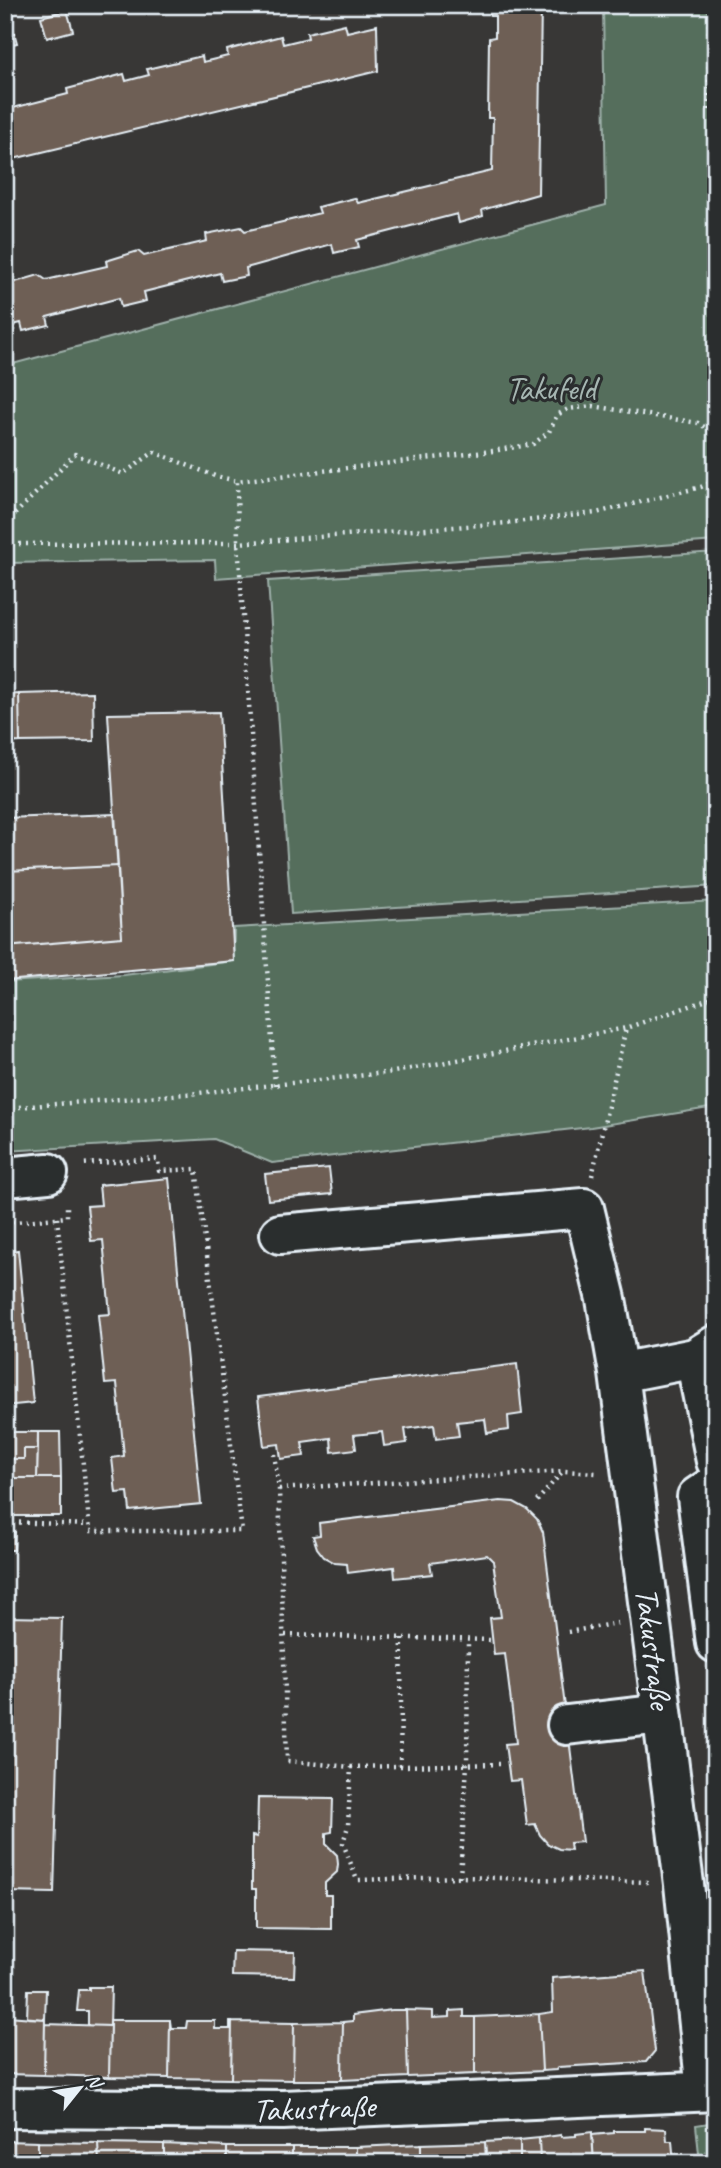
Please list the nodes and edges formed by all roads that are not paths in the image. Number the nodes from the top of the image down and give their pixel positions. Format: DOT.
graph roads {
  1 [pos="65,1176"];
  2 [pos="5,1177"];
  3 [pos="280,1234"];
  4 [pos="705,1351"];
  5 [pos="619,1373"];
  6 [pos="716,1461"];
  7 [pos="716,1484"];
  8 [pos="716,1643"];
  9 [pos="662,1714"];
  10 [pos="567,1725"];
  11 [pos="711,2091"];
  12 [pos="5,2108"];
  1 -- 2 [label="street"];
  3 -- 5 [label="street, Takustraße"];
  4 -- 5 [label="street"];
  4 -- 6 [label="street"];
  5 -- 9 [label="street, Takustraße"];
  7 -- 8 [label="street"];
  9 -- 10 [label="street"];
  9 -- 11 [label="street, Takustraße"];
  11 -- 12 [label="street, Takustraße"];
}
